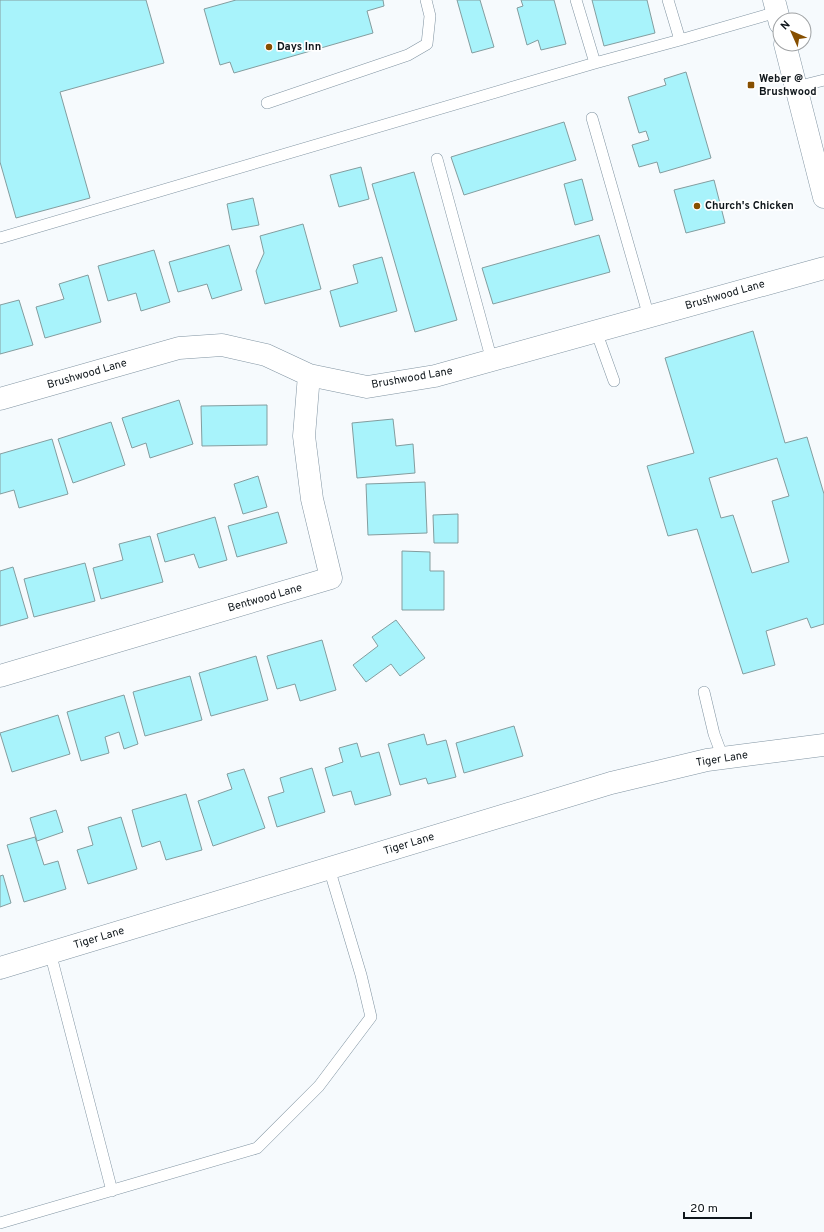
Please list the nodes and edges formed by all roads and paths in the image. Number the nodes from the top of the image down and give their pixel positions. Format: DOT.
graph roads {
  1 [pos="426,0"];
  2 [pos="576,0"];
  3 [pos="668,0"];
  4 [pos="772,13"];
  5 [pos="680,40"];
  6 [pos="787,52"];
  7 [pos="595,63"];
  8 [pos="824,80"];
  9 [pos="796,86"];
  10 [pos="267,103"];
  11 [pos="592,118"];
  12 [pos="436,159"];
  13 [pos="824,197"];
  14 [pos="0,238"];
  15 [pos="824,268"];
  16 [pos="649,316"];
  17 [pos="596,331"];
  18 [pos="492,360"];
  19 [pos="310,374"];
  20 [pos="614,381"];
  21 [pos="0,399"];
  22 [pos="0,676"];
  23 [pos="704,692"];
  24 [pos="824,745"];
  25 [pos="723,758"];
  26 [pos="329,868"];
  27 [pos="50,952"];
  28 [pos="0,968"];
  29 [pos="112,1191"];
  30 [pos="0,1223"];
  1 -- 10 [label="lane"];
  2 -- 7 [label="lane"];
  3 -- 5 [label="lane"];
  4 -- 5 [label="lane"];
  5 -- 7 [label="lane"];
  6 -- 9 [label="street"];
  7 -- 14 [label="lane"];
  8 -- 9 [label="lane"];
  9 -- 13 [label="street"];
  11 -- 16 [label="lane"];
  12 -- 18 [label="lane"];
  15 -- 16 [label="street, Brushwood Lane"];
  16 -- 17 [label="street, Brushwood Lane"];
  17 -- 18 [label="street, Brushwood Lane"];
  17 -- 20 [label="lane"];
  18 -- 19 [label="street, Brushwood Lane"];
  19 -- 21 [label="street, Brushwood Lane"];
  19 -- 22 [label="street, Bentwood Lane"];
  23 -- 25 [label="lane"];
  24 -- 25 [label="street, Tiger Lane"];
  25 -- 26 [label="street, Tiger Lane"];
  26 -- 27 [label="street, Tiger Lane"];
  26 -- 29 [label="lane"];
  27 -- 28 [label="street, Tiger Lane"];
  27 -- 29 [label="lane"];
  29 -- 30 [label="lane"];
}
